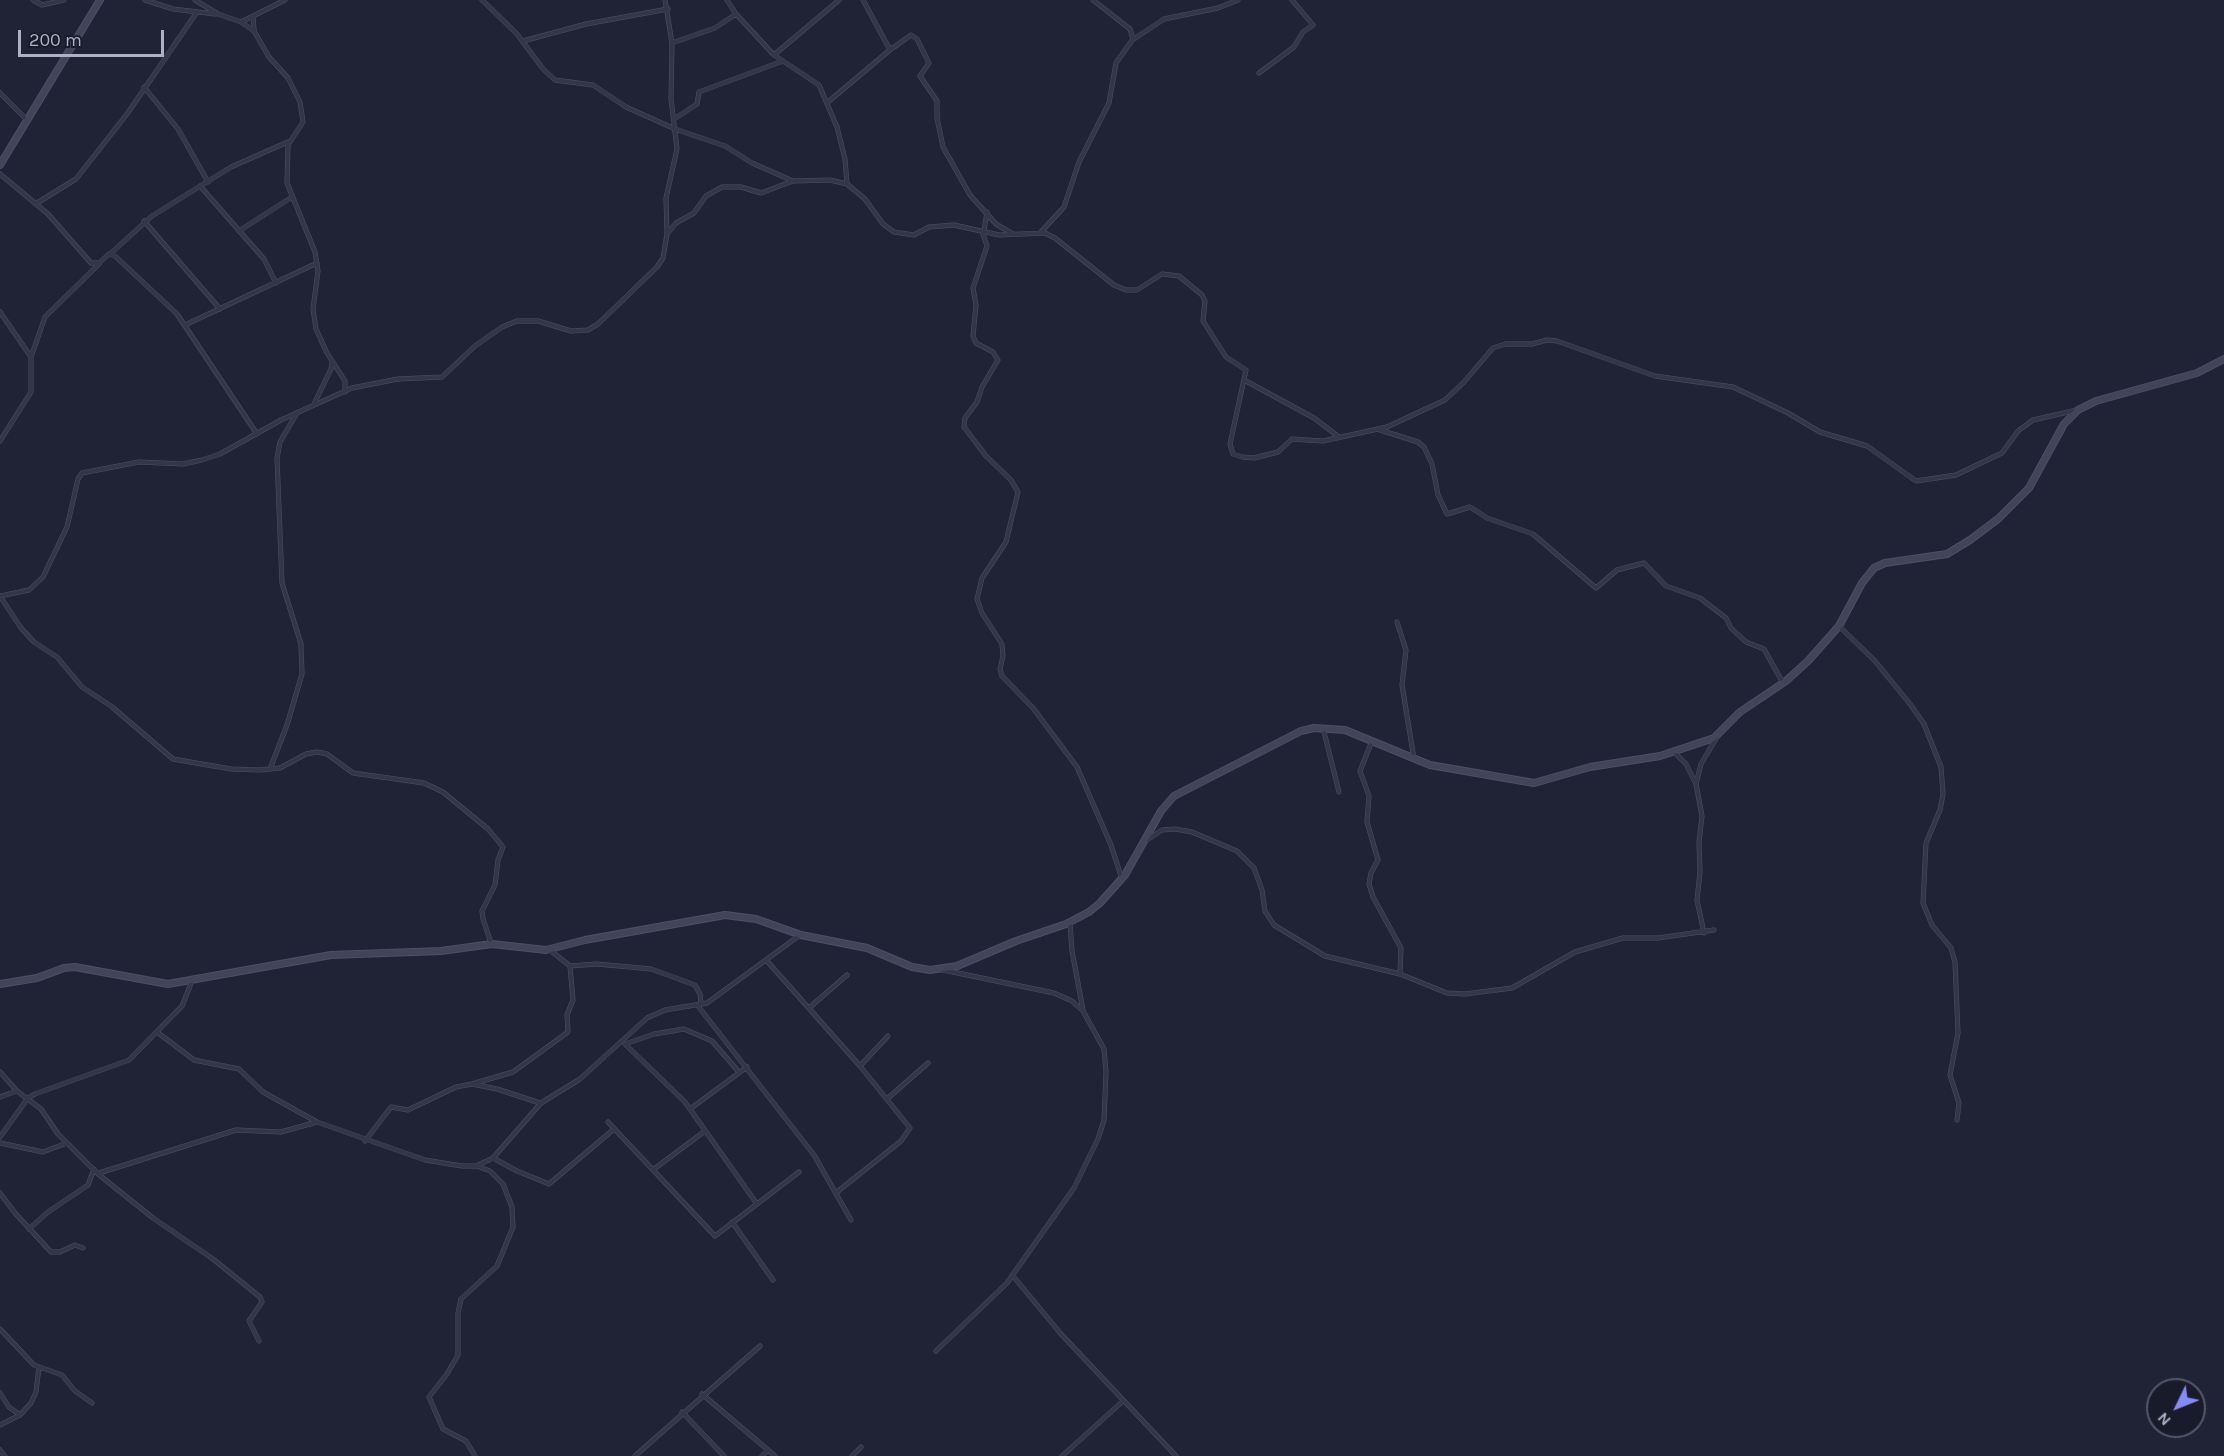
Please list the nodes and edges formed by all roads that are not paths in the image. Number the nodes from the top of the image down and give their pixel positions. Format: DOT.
graph roads {
  1 [pos="33,0"];
  2 [pos="64,0"];
  3 [pos="100,0"];
  4 [pos="145,0"];
  5 [pos="195,0"];
  6 [pos="285,0"];
  7 [pos="482,0"];
  8 [pos="666,0"];
  9 [pos="727,0"];
  10 [pos="839,0"];
  11 [pos="862,0"];
  12 [pos="1093,0"];
  13 [pos="1239,0"];
  14 [pos="1292,0"];
  15 [pos="201,2"];
  16 [pos="668,9"];
  17 [pos="196,12"];
  18 [pos="218,14"];
  19 [pos="736,14"];
  20 [pos="253,16"];
  21 [pos="241,22"];
  22 [pos="254,31"];
  23 [pos="1133,39"];
  24 [pos="523,41"];
  25 [pos="672,43"];
  26 [pos="891,49"];
  27 [pos="774,55"];
  28 [pos="783,61"];
  29 [pos="1259,73"];
  30 [pos="144,87"];
  31 [pos="0,93"];
  32 [pos="828,102"];
  33 [pos="26,119"];
  34 [pos="673,120"];
  35 [pos="675,129"];
  36 [pos="291,141"];
  37 [pos="0,165"];
  38 [pos="202,171"];
  39 [pos="0,174"];
  40 [pos="216,177"];
  41 [pos="793,181"];
  42 [pos="208,182"];
  43 [pos="847,184"];
  44 [pos="200,186"];
  45 [pos="292,197"];
  46 [pos="37,203"];
  47 [pos="987,212"];
  48 [pos="144,221"];
  49 [pos="1051,223"];
  50 [pos="239,231"];
  51 [pos="983,231"];
  52 [pos="1041,233"];
  53 [pos="667,234"];
  54 [pos="1014,234"];
  55 [pos="1050,234"];
  56 [pos="110,254"];
  57 [pos="99,263"];
  58 [pos="317,263"];
  59 [pos="276,283"];
  60 [pos="220,309"];
  61 [pos="0,312"];
  62 [pos="185,325"];
  63 [pos="31,357"];
  64 [pos="2224,358"];
  65 [pos="332,361"];
  66 [pos="1246,381"];
  67 [pos="346,384"];
  68 [pos="352,388"];
  69 [pos="345,392"];
  70 [pos="314,405"];
  71 [pos="2078,410"];
  72 [pos="297,413"];
  73 [pos="1380,430"];
  74 [pos="257,434"];
  75 [pos="1340,438"];
  76 [pos="0,441"];
  77 [pos="11,595"];
  78 [pos="0,596"];
  79 [pos="7,605"];
  80 [pos="1397,622"];
  81 [pos="1839,626"];
  82 [pos="1783,683"];
  83 [pos="1323,728"];
  84 [pos="1718,736"];
  85 [pos="1372,741"];
  86 [pos="1674,751"];
  87 [pos="1414,759"];
  88 [pos="270,769"];
  89 [pos="1696,784"];
  90 [pos="1339,792"];
  91 [pos="1144,842"];
  92 [pos="1122,879"];
  93 [pos="1070,922"];
  94 [pos="1714,930"];
  95 [pos="1704,933"];
  96 [pos="801,935"];
  97 [pos="492,944"];
  98 [pos="549,949"];
  99 [pos="767,961"];
  100 [pos="570,966"];
  101 [pos="943,970"];
  102 [pos="847,975"];
  103 [pos="1400,975"];
  104 [pos="192,981"];
  105 [pos="0,984"];
  106 [pos="700,1005"];
  107 [pos="809,1008"];
  108 [pos="1083,1011"];
  109 [pos="157,1032"];
  110 [pos="888,1036"];
  111 [pos="928,1063"];
  112 [pos="860,1066"];
  113 [pos="747,1067"];
  114 [pos="0,1072"];
  115 [pos="739,1072"];
  116 [pos="472,1084"];
  117 [pos="16,1090"];
  118 [pos="0,1097"];
  119 [pos="28,1098"];
  120 [pos="887,1099"];
  121 [pos="541,1103"];
  122 [pos="690,1109"];
  123 [pos="1957,1120"];
  124 [pos="317,1122"];
  125 [pos="608,1122"];
  126 [pos="614,1128"];
  127 [pos="705,1131"];
  128 [pos="0,1137"];
  129 [pos="365,1141"];
  130 [pos="0,1143"];
  131 [pos="68,1143"];
  132 [pos="493,1158"];
  133 [pos="476,1166"];
  134 [pos="94,1169"];
  135 [pos="654,1170"];
  136 [pos="799,1172"];
  137 [pos="98,1174"];
  138 [pos="0,1192"];
  139 [pos="837,1192"];
  140 [pos="757,1204"];
  141 [pos="852,1220"];
  142 [pos="732,1222"];
  143 [pos="29,1229"];
  144 [pos="83,1248"];
  145 [pos="1013,1276"];
  146 [pos="772,1281"];
  147 [pos="0,1329"];
  148 [pos="259,1341"];
  149 [pos="760,1346"];
  150 [pos="936,1351"];
  151 [pos="39,1367"];
  152 [pos="0,1393"];
  153 [pos="702,1394"];
  154 [pos="1123,1401"];
  155 [pos="92,1403"];
  156 [pos="682,1412"];
  157 [pos="20,1415"];
  158 [pos="0,1425"];
  159 [pos="861,1447"];
  160 [pos="0,1450"];
  161 [pos="768,1450"];
  162 [pos="641,1451"];
  163 [pos="5,1456"];
  164 [pos="475,1456"];
  165 [pos="635,1456"];
  166 [pos="645,1456"];
  167 [pos="724,1456"];
  168 [pos="762,1456"];
  169 [pos="776,1456"];
  170 [pos="852,1456"];
  171 [pos="1062,1456"];
  172 [pos="1176,1456"];
  1 -- 2 [label="street"];
  3 -- 33 [label="street"];
  4 -- 17 [label="street"];
  5 -- 15 [label="street"];
  6 -- 20 [label="street"];
  7 -- 24 [label="street"];
  8 -- 16 [label="street"];
  9 -- 19 [label="street"];
  10 -- 27 [label="street"];
  11 -- 26 [label="street"];
  12 -- 23 [label="street"];
  13 -- 23 [label="street"];
  14 -- 29 [label="street"];
  15 -- 18 [label="street"];
  16 -- 24 [label="street"];
  16 -- 25 [label="street"];
  17 -- 18 [label="street"];
  17 -- 30 [label="street"];
  18 -- 21 [label="street"];
  19 -- 25 [label="street"];
  19 -- 27 [label="street"];
  20 -- 21 [label="street"];
  20 -- 22 [label="street"];
  21 -- 22 [label="street"];
  22 -- 36 [label="street"];
  23 -- 49 [label="street"];
  24 -- 35 [label="street"];
  25 -- 34 [label="street"];
  26 -- 32 [label="street"];
  26 -- 47 [label="street"];
  27 -- 28 [label="street"];
  28 -- 32 [label="street"];
  28 -- 34 [label="street"];
  30 -- 38 [label="street"];
  30 -- 46 [label="street"];
  31 -- 33 [label="street"];
  32 -- 43 [label="street"];
  33 -- 37 [label="street"];
  34 -- 35 [label="street"];
  35 -- 41 [label="street"];
  35 -- 53 [label="street"];
  36 -- 40 [label="street"];
  36 -- 45 [label="street"];
  38 -- 40 [label="street"];
  38 -- 42 [label="street"];
  39 -- 46 [label="street"];
  40 -- 42 [label="street"];
  41 -- 43 [label="street"];
  41 -- 53 [label="street"];
  42 -- 44 [label="street"];
  43 -- 51 [label="street"];
  44 -- 48 [label="street"];
  44 -- 50 [label="street"];
  45 -- 50 [label="street"];
  45 -- 58 [label="street"];
  46 -- 57 [label="street"];
  47 -- 51 [label="street"];
  47 -- 54 [label="street"];
  48 -- 56 [label="street"];
  48 -- 60 [label="street"];
  49 -- 52 [label="street"];
  49 -- 55 [label="street"];
  50 -- 59 [label="street"];
  51 -- 54 [label="street"];
  51 -- 92 [label="street"];
  52 -- 54 [label="street"];
  52 -- 55 [label="street"];
  53 -- 68 [label="street"];
  55 -- 66 [label="street"];
  56 -- 57 [label="street"];
  56 -- 62 [label="street"];
  57 -- 63 [label="street"];
  58 -- 59 [label="street"];
  58 -- 65 [label="street"];
  59 -- 60 [label="street"];
  60 -- 62 [label="street"];
  61 -- 63 [label="street"];
  62 -- 74 [label="street"];
  63 -- 76 [label="street"];
  64 -- 71 [label="street"];
  65 -- 67 [label="street"];
  65 -- 70 [label="street"];
  66 -- 75 [label="street"];
  66 -- 75 [label="street"];
  67 -- 68 [label="street"];
  67 -- 69 [label="street"];
  68 -- 69 [label="street"];
  69 -- 70 [label="street"];
  70 -- 72 [label="street"];
  71 -- 73 [label="street"];
  71 -- 81 [label="street"];
  72 -- 74 [label="street"];
  72 -- 88 [label="street"];
  73 -- 75 [label="street"];
  73 -- 82 [label="street"];
  74 -- 77 [label="street"];
  77 -- 78 [label="street"];
  77 -- 79 [label="street"];
  78 -- 79 [label="street"];
  79 -- 88 [label="street"];
  80 -- 87 [label="street"];
  81 -- 82 [label="street"];
  81 -- 123 [label="street"];
  82 -- 84 [label="street"];
  83 -- 85 [label="street"];
  83 -- 90 [label="street"];
  83 -- 91 [label="street"];
  84 -- 86 [label="street"];
  84 -- 89 [label="street"];
  85 -- 87 [label="street"];
  85 -- 103 [label="street"];
  86 -- 87 [label="street"];
  86 -- 89 [label="street"];
  88 -- 97 [label="street"];
  89 -- 95 [label="street"];
  91 -- 92 [label="street"];
  91 -- 103 [label="street"];
  92 -- 93 [label="street"];
  93 -- 101 [label="street"];
  93 -- 108 [label="street"];
  94 -- 95 [label="street"];
  95 -- 103 [label="street"];
  96 -- 98 [label="street"];
  96 -- 99 [label="street"];
  96 -- 101 [label="street"];
  97 -- 98 [label="street"];
  97 -- 104 [label="street"];
  98 -- 100 [label="street"];
  99 -- 106 [label="street"];
  99 -- 107 [label="street"];
  100 -- 106 [label="street"];
  100 -- 116 [label="street"];
  101 -- 108 [label="street"];
  102 -- 107 [label="street"];
  104 -- 105 [label="street"];
  104 -- 109 [label="street"];
  106 -- 113 [label="street"];
  106 -- 121 [label="street"];
  107 -- 112 [label="street"];
  108 -- 145 [label="street"];
  109 -- 119 [label="street"];
  109 -- 124 [label="street"];
  110 -- 112 [label="street"];
  111 -- 120 [label="street"];
  112 -- 120 [label="street"];
  113 -- 115 [label="street"];
  113 -- 139 [label="street"];
  114 -- 117 [label="street"];
  115 -- 122 [label="street"];
  115 -- 122 [label="street"];
  116 -- 121 [label="street"];
  116 -- 129 [label="street"];
  117 -- 118 [label="street"];
  117 -- 119 [label="street"];
  119 -- 128 [label="street"];
  119 -- 131 [label="street"];
  120 -- 139 [label="street"];
  121 -- 132 [label="street"];
  122 -- 127 [label="street"];
  124 -- 129 [label="street"];
  124 -- 137 [label="street"];
  125 -- 126 [label="street"];
  126 -- 132 [label="street"];
  126 -- 135 [label="street"];
  127 -- 135 [label="street"];
  127 -- 140 [label="street"];
  129 -- 133 [label="street"];
  130 -- 131 [label="street"];
  131 -- 134 [label="street"];
  132 -- 133 [label="street"];
  133 -- 164 [label="street"];
  134 -- 137 [label="street"];
  134 -- 143 [label="street"];
  135 -- 142 [label="street"];
  136 -- 140 [label="street"];
  137 -- 148 [label="street"];
  138 -- 143 [label="street"];
  139 -- 141 [label="street"];
  140 -- 142 [label="street"];
  142 -- 146 [label="street"];
  143 -- 144 [label="street"];
  145 -- 150 [label="street"];
  145 -- 154 [label="street"];
  147 -- 151 [label="street"];
  149 -- 153 [label="street"];
  151 -- 155 [label="street"];
  151 -- 157 [label="street"];
  152 -- 157 [label="street"];
  153 -- 156 [label="street"];
  153 -- 161 [label="street"];
  154 -- 171 [label="street"];
  154 -- 172 [label="street"];
  156 -- 162 [label="street"];
  156 -- 167 [label="street"];
  157 -- 158 [label="street"];
  159 -- 170 [label="street"];
  160 -- 163 [label="street"];
  161 -- 168 [label="street"];
  161 -- 169 [label="street"];
  162 -- 165 [label="street"];
  162 -- 166 [label="street"];
}
